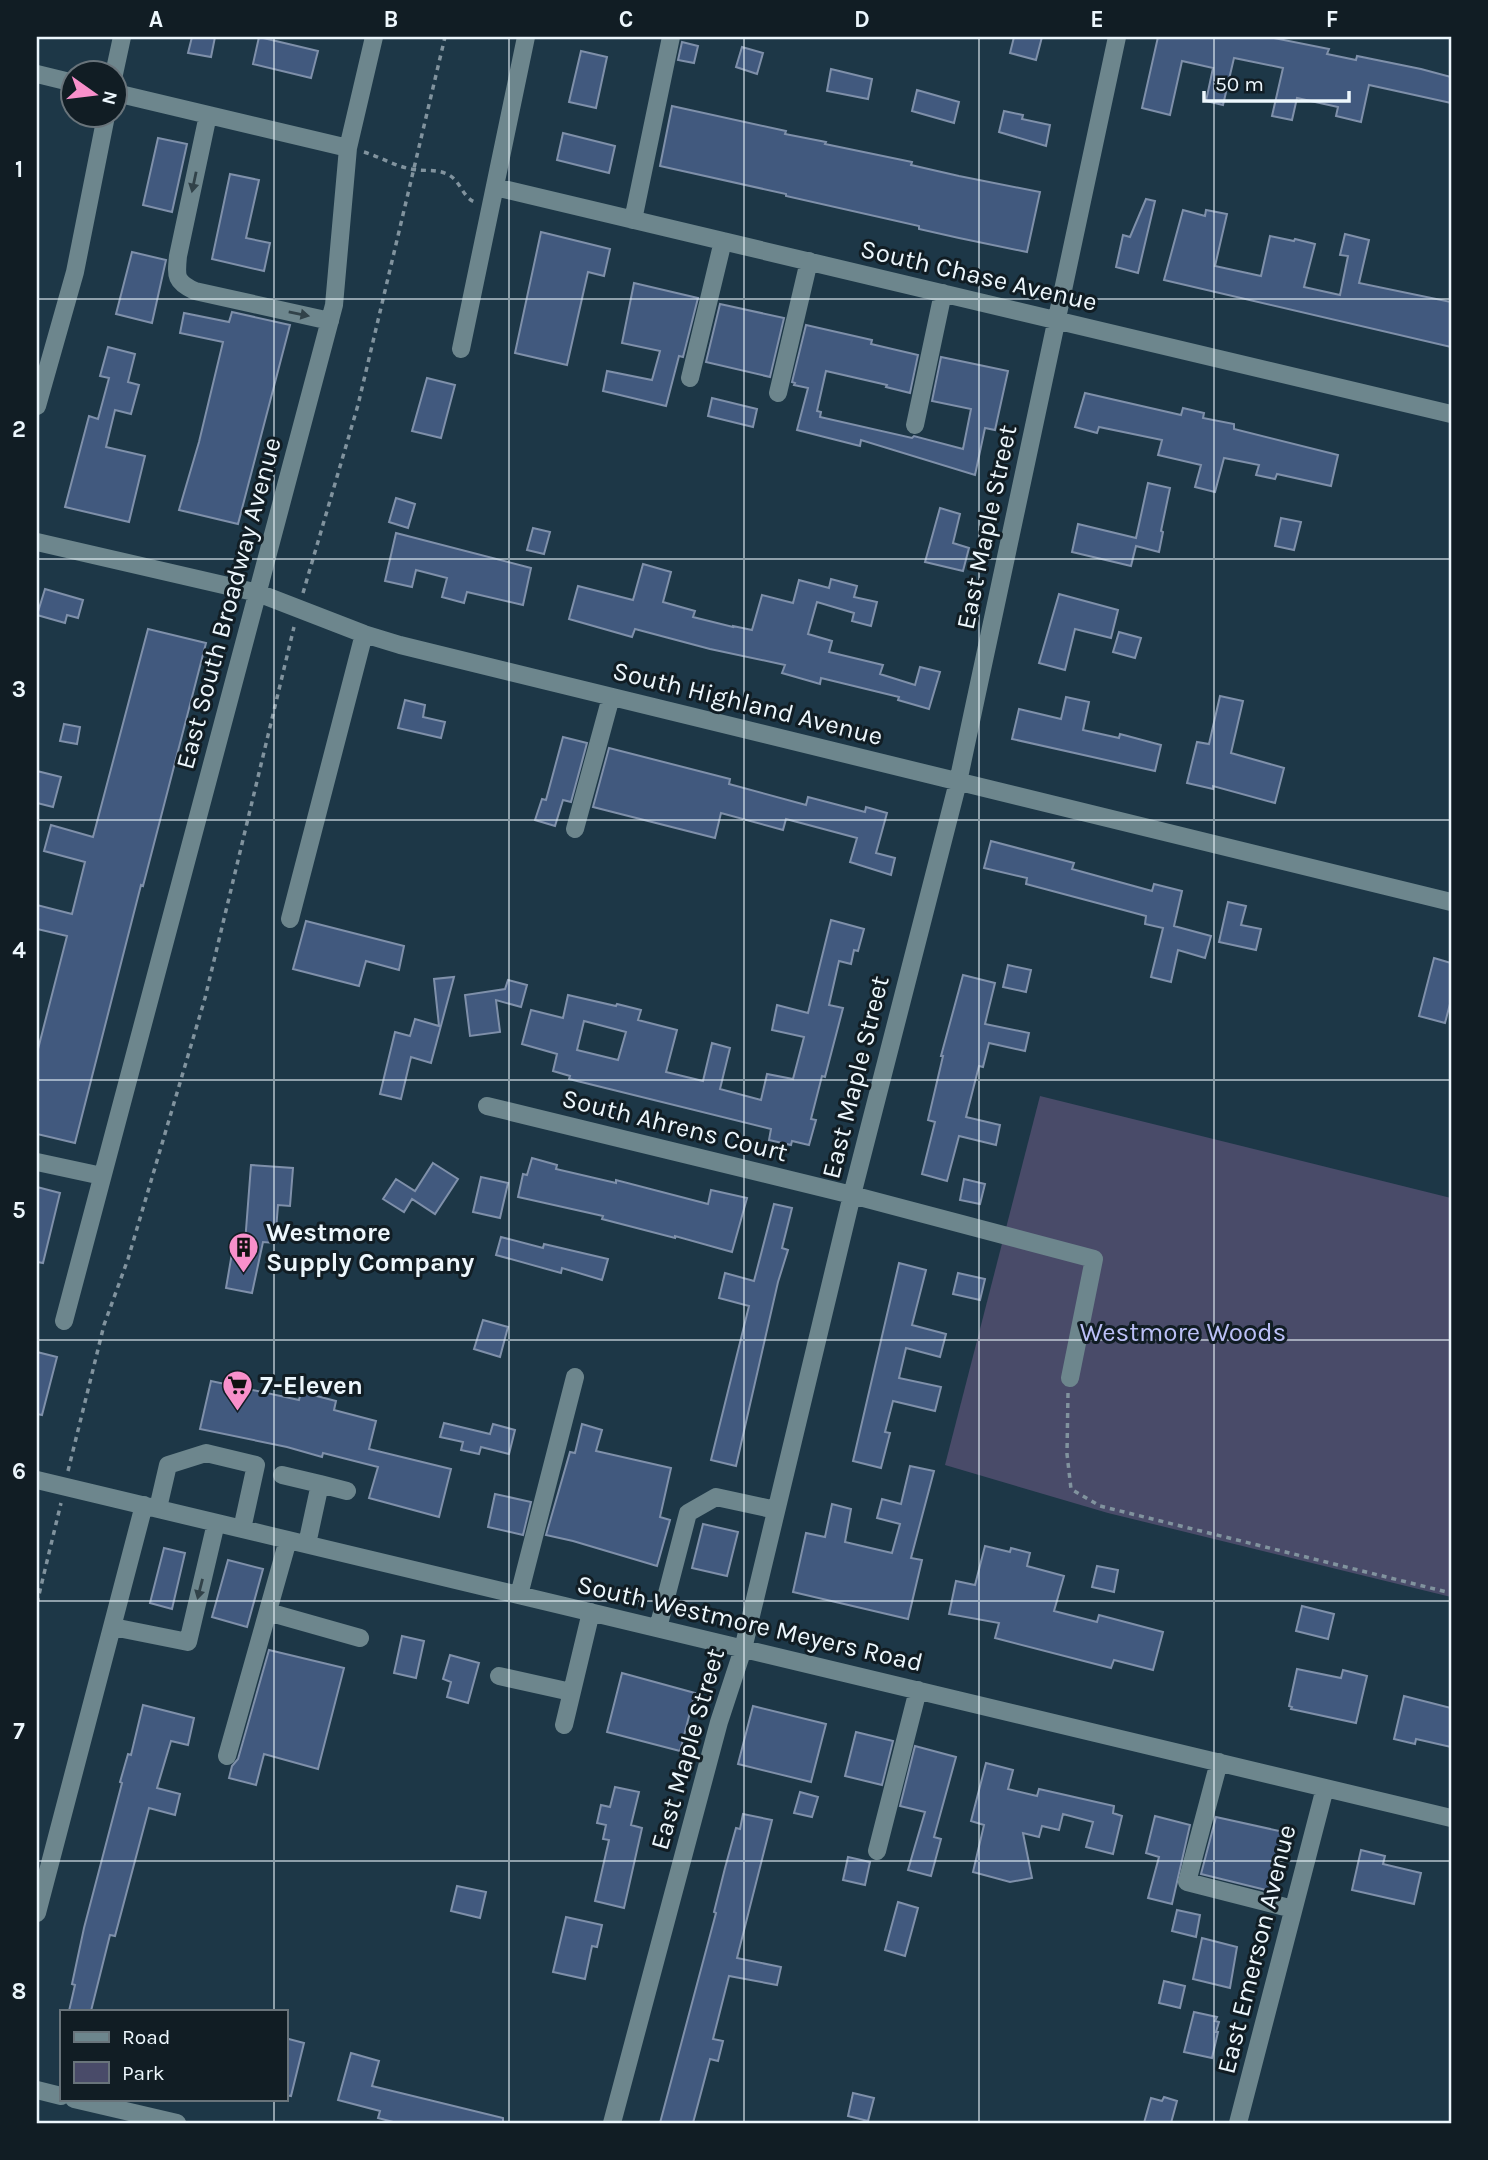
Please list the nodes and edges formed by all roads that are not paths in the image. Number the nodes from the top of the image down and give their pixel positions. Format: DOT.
graph roads {
  1 [pos="122,37"];
  2 [pos="374,37"];
  3 [pos="526,37"];
  4 [pos="671,37"];
  5 [pos="1117,37"];
  6 [pos="117,60"];
  7 [pos="37,74"];
  8 [pos="60,80"];
  9 [pos="130,96"];
  10 [pos="208,115"];
  11 [pos="103,130"];
  12 [pos="348,148"];
  13 [pos="495,187"];
  14 [pos="633,220"];
  15 [pos="723,241"];
  16 [pos="809,261"];
  17 [pos="943,293"];
  18 [pos="1056,320"];
  19 [pos="330,321"];
  20 [pos="461,349"];
  21 [pos="690,379"];
  22 [pos="778,393"];
  23 [pos="37,406"];
  24 [pos="1451,414"];
  25 [pos="915,425"];
  26 [pos="37,542"];
  27 [pos="258,593"];
  28 [pos="364,634"];
  29 [pos="611,697"];
  30 [pos="958,782"];
  31 [pos="575,829"];
  32 [pos="1451,902"];
  33 [pos="290,919"];
  34 [pos="487,1106"];
  35 [pos="37,1162"];
  36 [pos="103,1176"];
  37 [pos="852,1195"];
  38 [pos="64,1321"];
  39 [pos="575,1377"];
  40 [pos="1070,1378"];
  41 [pos="282,1475"];
  42 [pos="37,1480"];
  43 [pos="320,1484"];
  44 [pos="347,1491"];
  45 [pos="151,1507"];
  46 [pos="776,1510"];
  47 [pos="216,1522"];
  48 [pos="243,1529"];
  49 [pos="288,1540"];
  50 [pos="307,1544"];
  51 [pos="519,1595"];
  52 [pos="268,1612"];
  53 [pos="591,1612"];
  54 [pos="113,1626"];
  55 [pos="658,1628"];
  56 [pos="360,1638"];
  57 [pos="743,1649"];
  58 [pos="499,1676"];
  59 [pos="918,1690"];
  60 [pos="571,1692"];
  61 [pos="564,1725"];
  62 [pos="227,1756"];
  63 [pos="1219,1762"];
  64 [pos="1325,1788"];
  65 [pos="1451,1818"];
  66 [pos="877,1851"];
  67 [pos="1293,1909"];
  68 [pos="37,1913"];
  69 [pos="37,2090"];
  70 [pos="60,2096"];
  71 [pos="78,2100"];
  72 [pos="177,2123"];
  73 [pos="612,2123"];
  74 [pos="1238,2123"];
  1 -- 6 [label="street"];
  2 -- 12 [label="street, East South Broadway Avenue"];
  3 -- 13 [label="street"];
  4 -- 14 [label="street"];
  5 -- 18 [label="street, East Maple Street"];
  7 -- 8 [label="street"];
  9 -- 10 [label="street"];
  10 -- 12 [label="street"];
  10 -- 19 [label="street, one-way"];
  11 -- 23 [label="street"];
  12 -- 19 [label="street, East South Broadway Avenue"];
  13 -- 14 [label="street, South Chase Avenue"];
  13 -- 20 [label="street"];
  14 -- 15 [label="street, South Chase Avenue"];
  15 -- 16 [label="street, South Chase Avenue"];
  15 -- 21 [label="street"];
  16 -- 17 [label="street, South Chase Avenue"];
  16 -- 22 [label="street"];
  17 -- 18 [label="street, South Chase Avenue"];
  17 -- 25 [label="street"];
  18 -- 24 [label="street, South Chase Avenue"];
  18 -- 30 [label="street, East Maple Street"];
  19 -- 27 [label="street, East South Broadway Avenue"];
  26 -- 27 [label="street, South Highland Avenue"];
  27 -- 28 [label="street, South Highland Avenue"];
  27 -- 36 [label="street, East South Broadway Avenue"];
  28 -- 29 [label="street, South Highland Avenue"];
  28 -- 33 [label="street"];
  29 -- 30 [label="street, South Highland Avenue"];
  29 -- 31 [label="street"];
  30 -- 32 [label="street, South Highland Avenue"];
  30 -- 37 [label="street, East Maple Street"];
  34 -- 37 [label="street, South Ahrens Court"];
  35 -- 36 [label="street"];
  36 -- 38 [label="street, East South Broadway Avenue"];
  37 -- 40 [label="street, South Ahrens Court"];
  37 -- 46 [label="street, East Maple Street"];
  39 -- 51 [label="street"];
  41 -- 43 [label="street"];
  42 -- 45 [label="street, South Westmore Meyers Road"];
  43 -- 44 [label="street"];
  43 -- 50 [label="street"];
  45 -- 47 [label="street, South Westmore Meyers Road"];
  45 -- 48 [label="street"];
  45 -- 54 [label="street"];
  46 -- 55 [label="street"];
  46 -- 57 [label="street, East Maple Street"];
  47 -- 48 [label="street, South Westmore Meyers Road"];
  47 -- 54 [label="street, one-way"];
  48 -- 49 [label="street, South Westmore Meyers Road"];
  49 -- 50 [label="street, South Westmore Meyers Road"];
  49 -- 52 [label="street"];
  50 -- 51 [label="street, South Westmore Meyers Road"];
  51 -- 53 [label="street, South Westmore Meyers Road"];
  52 -- 56 [label="street"];
  52 -- 62 [label="street"];
  53 -- 55 [label="street, South Westmore Meyers Road"];
  53 -- 60 [label="street"];
  54 -- 68 [label="street"];
  55 -- 57 [label="street, South Westmore Meyers Road"];
  57 -- 59 [label="street, South Westmore Meyers Road"];
  57 -- 73 [label="street, East Maple Street"];
  58 -- 60 [label="street"];
  59 -- 63 [label="street, South Westmore Meyers Road"];
  59 -- 66 [label="street"];
  60 -- 61 [label="street"];
  63 -- 64 [label="street, South Westmore Meyers Road"];
  63 -- 67 [label="street"];
  64 -- 65 [label="street, South Westmore Meyers Road"];
  64 -- 67 [label="street, East Emerson Avenue"];
  67 -- 74 [label="street, East Emerson Avenue"];
  69 -- 70 [label="street"];
  71 -- 72 [label="street"];
}
